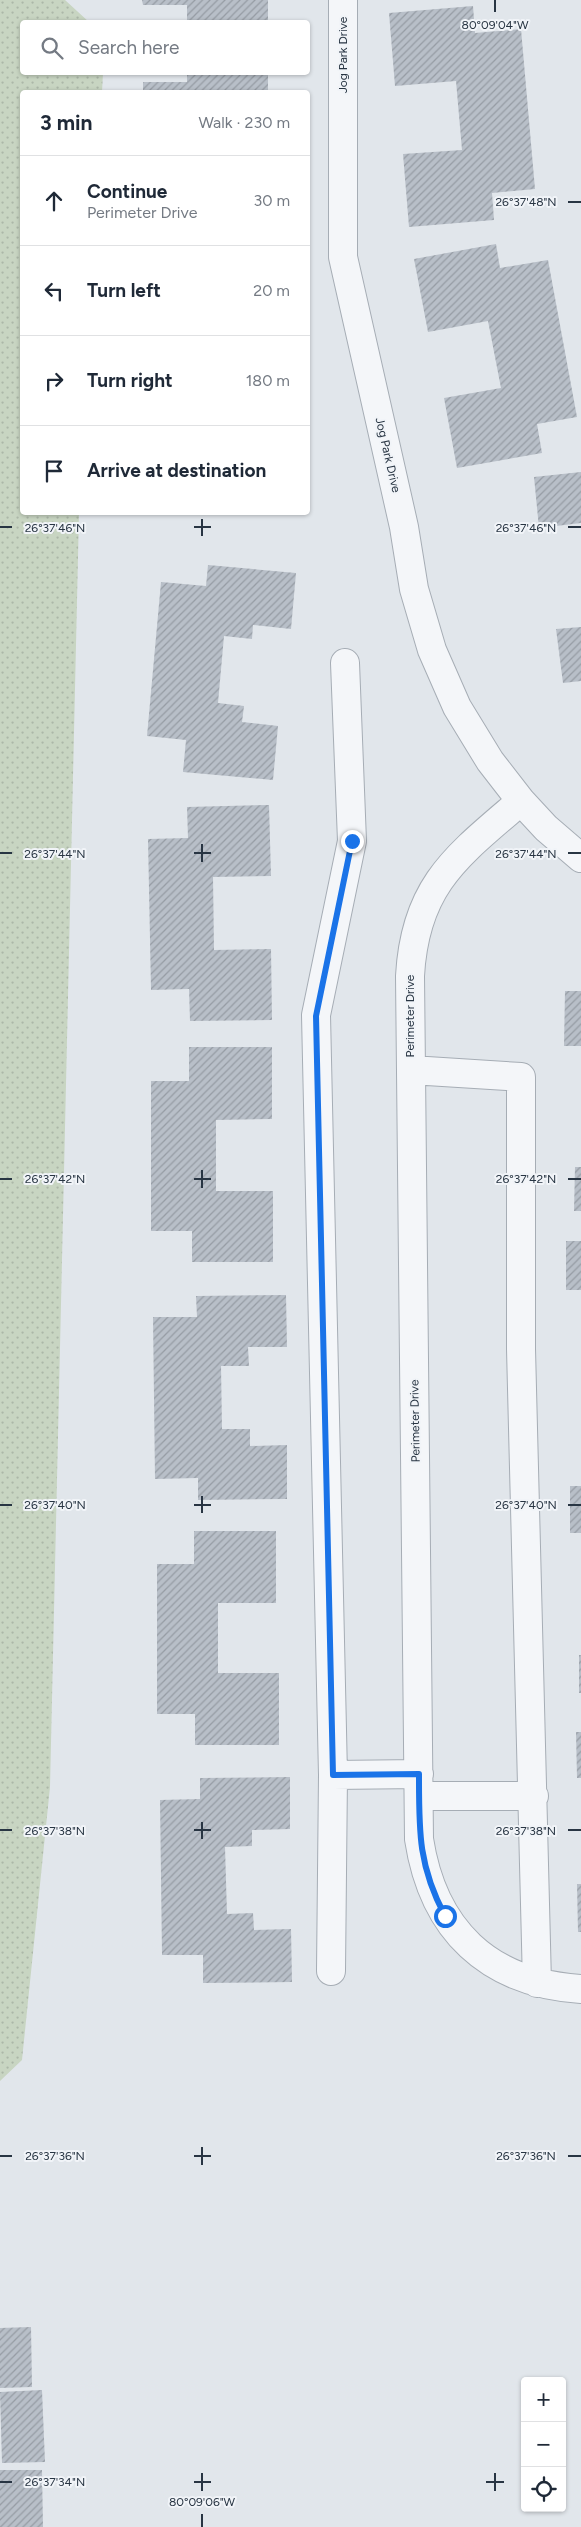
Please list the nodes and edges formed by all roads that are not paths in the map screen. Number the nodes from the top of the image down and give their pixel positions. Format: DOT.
graph roads {
  1 [pos="343,0"];
  2 [pos="345,662"];
  3 [pos="521,801"];
  4 [pos="581,858"];
  5 [pos="411,1070"];
  6 [pos="333,1775"];
  7 [pos="419,1785"];
  8 [pos="534,1796"];
  9 [pos="331,1971"];
  10 [pos="537,1983"];
  11 [pos="581,1989"];
  1 -- 3 [label="street, Jog Park Drive"];
  2 -- 6 [label="street"];
  3 -- 4 [label="street, Jog Park Drive"];
  3 -- 5 [label="street, Perimeter Drive"];
  5 -- 7 [label="street, Perimeter Drive"];
  5 -- 8 [label="street"];
  6 -- 7 [label="street"];
  6 -- 9 [label="street"];
  7 -- 8 [label="street"];
  7 -- 10 [label="street, Perimeter Drive"];
  8 -- 10 [label="street"];
  10 -- 11 [label="street, Perimeter Drive"];
}
